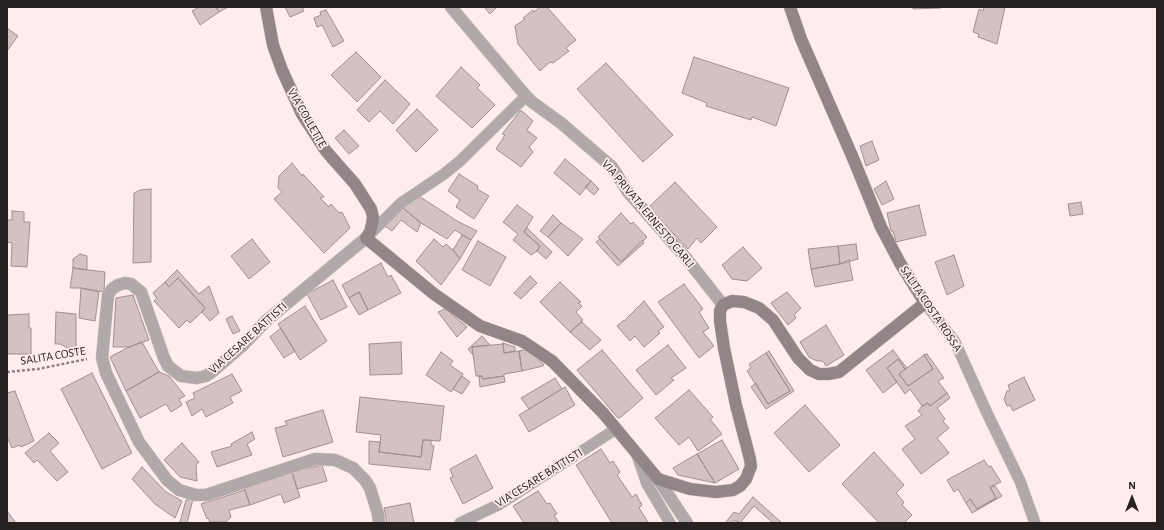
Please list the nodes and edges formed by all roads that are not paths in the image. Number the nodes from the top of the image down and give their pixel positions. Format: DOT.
graph roads {
  1 [pos="266,7"];
  2 [pos="451,7"];
  3 [pos="790,7"];
  4 [pos="526,96"];
  5 [pos="366,238"];
  6 [pos="925,303"];
  7 [pos="723,305"];
  8 [pos="616,429"];
  9 [pos="636,453"];
  10 [pos="658,479"];
  11 [pos="379,523"];
  12 [pos="460,523"];
  13 [pos="670,523"];
  14 [pos="687,523"];
  15 [pos="1035,523"];
  1 -- 5 [label="street, VIA COLLETTE"];
  2 -- 4 [label="street, VIA PRIVATA ERNESTO CARLI"];
  3 -- 6 [label="street, SALITA COSTA ROSSA"];
  4 -- 5 [label="lane, VIA CESARE BATTISTI"];
  4 -- 7 [label="street, VIA PRIVATA ERNESTO CARLI"];
  5 -- 8 [label="street"];
  5 -- 11 [label="street, VIA CESARE BATTISTI"];
  6 -- 7 [label="street"];
  6 -- 15 [label="lane, SALITA COSTA ROSSA"];
  7 -- 10 [label="street"];
  8 -- 9 [label="street"];
  8 -- 12 [label="lane, VIA CESARE BATTISTI"];
  9 -- 10 [label="street"];
  9 -- 13 [label="lane"];
  10 -- 14 [label="street"];
}
